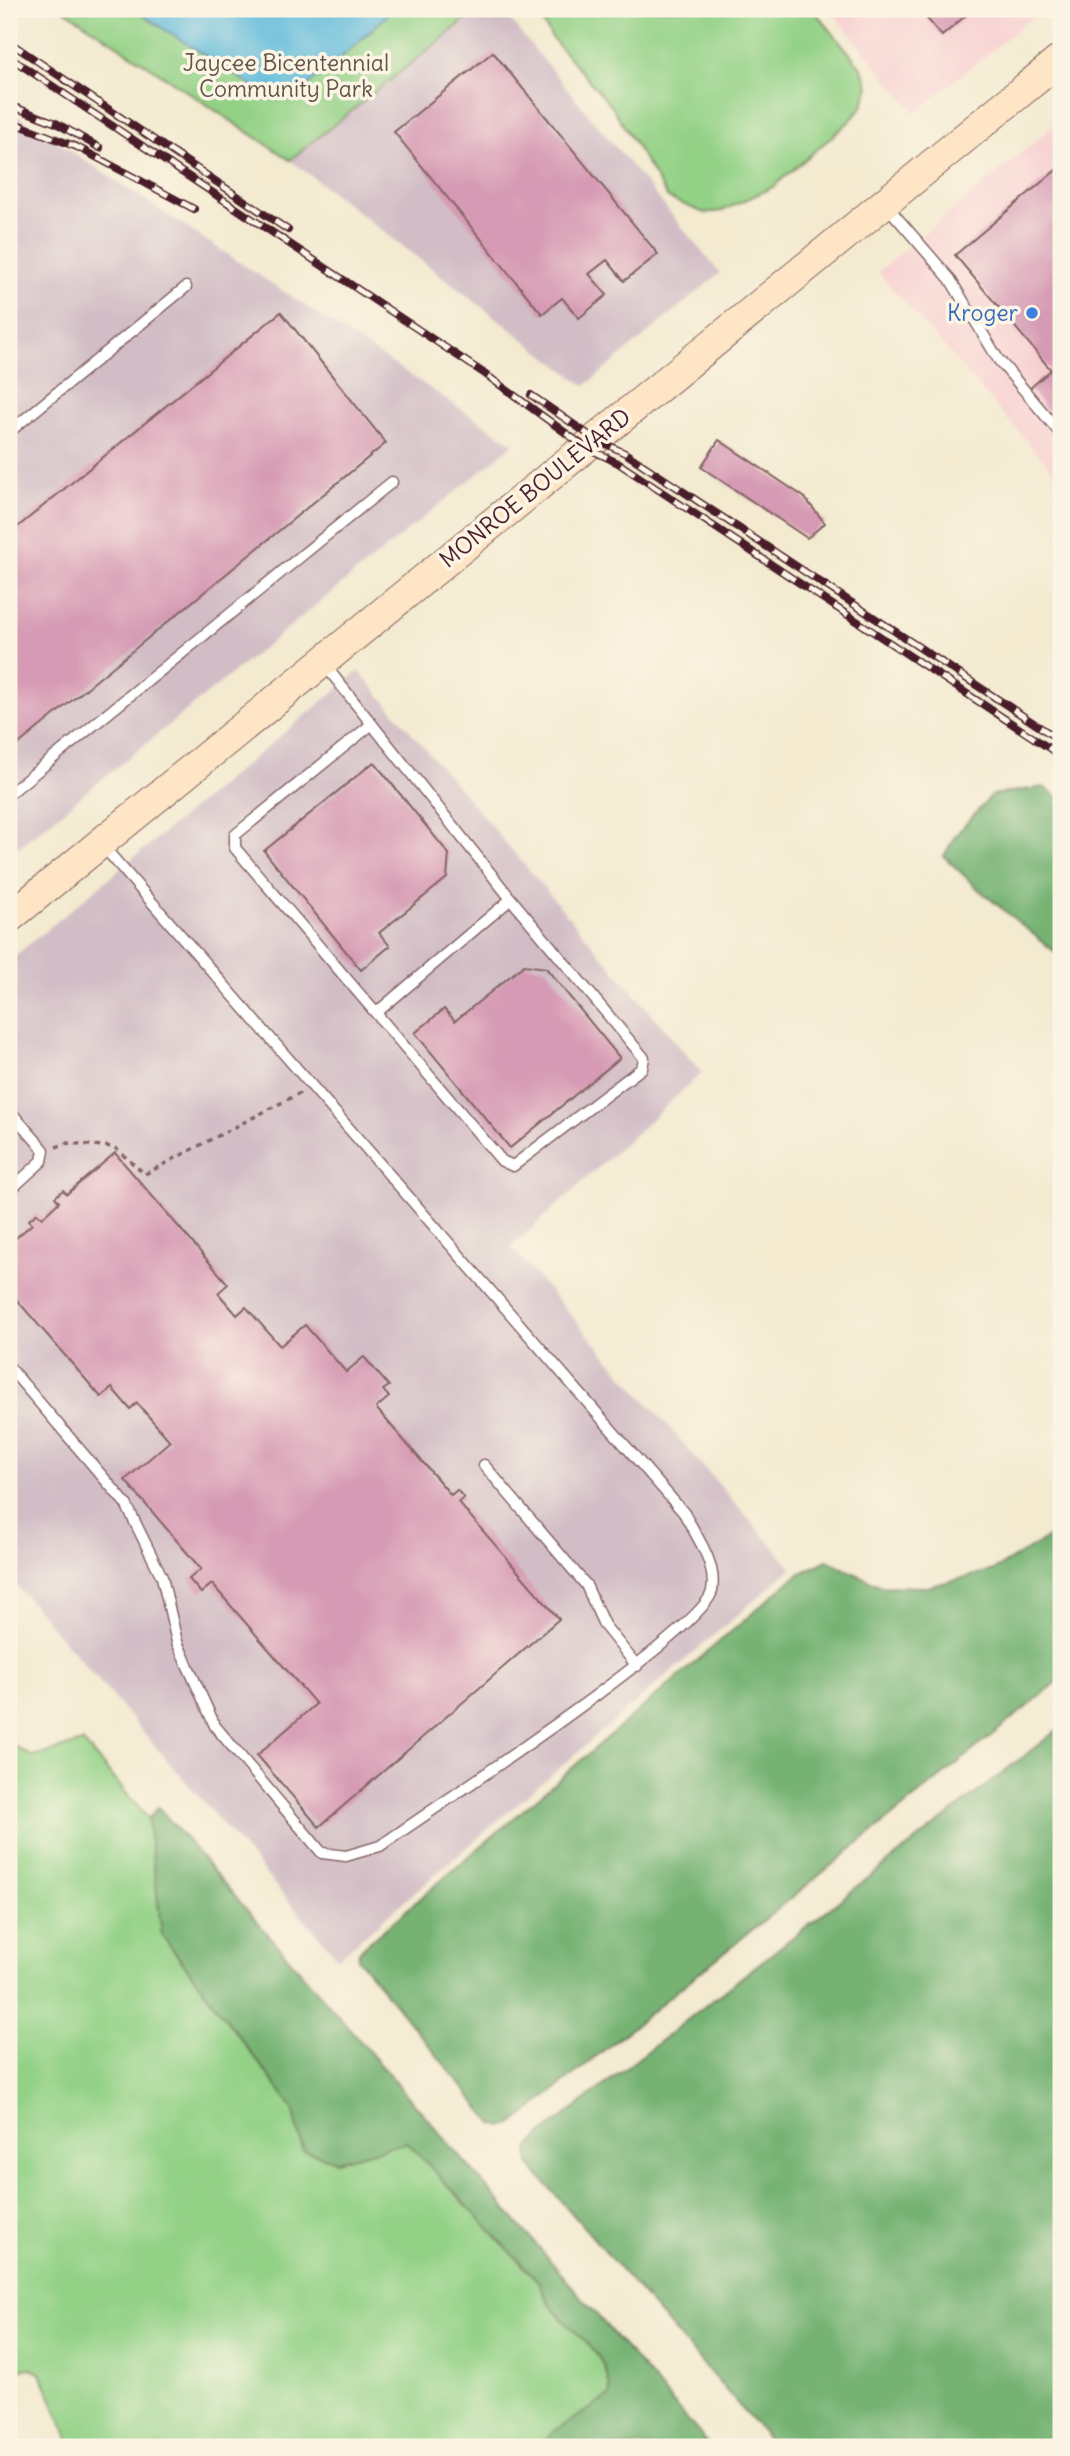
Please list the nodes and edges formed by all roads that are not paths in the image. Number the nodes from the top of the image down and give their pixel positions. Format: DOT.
graph roads {
  1 [pos="1055,68"];
  2 [pos="884,203"];
  3 [pos="186,287"];
  4 [pos="9,432"];
  5 [pos="1061,434"];
  6 [pos="393,482"];
  7 [pos="322,662"];
  8 [pos="372,724"];
  9 [pos="9,794"];
  10 [pos="100,844"];
  11 [pos="511,899"];
  12 [pos="9,918"];
  13 [pos="376,1013"];
  14 [pos="9,1110"];
  15 [pos="9,1191"];
  16 [pos="9,1367"];
  17 [pos="484,1465"];
  18 [pos="637,1666"];
  1 -- 2 [label="street, MONROE BOULEVARD"];
  2 -- 5 [label="lane"];
  2 -- 7 [label="street, MONROE BOULEVARD"];
  3 -- 4 [label="lane"];
  6 -- 9 [label="lane"];
  7 -- 8 [label="lane"];
  7 -- 10 [label="street, MONROE BOULEVARD"];
  8 -- 11 [label="lane"];
  8 -- 13 [label="lane"];
  10 -- 12 [label="street, MONROE BOULEVARD"];
  10 -- 18 [label="lane"];
  11 -- 13 [label="lane"];
  11 -- 13 [label="lane"];
  14 -- 15 [label="lane"];
  16 -- 18 [label="lane"];
  17 -- 18 [label="lane"];
}
